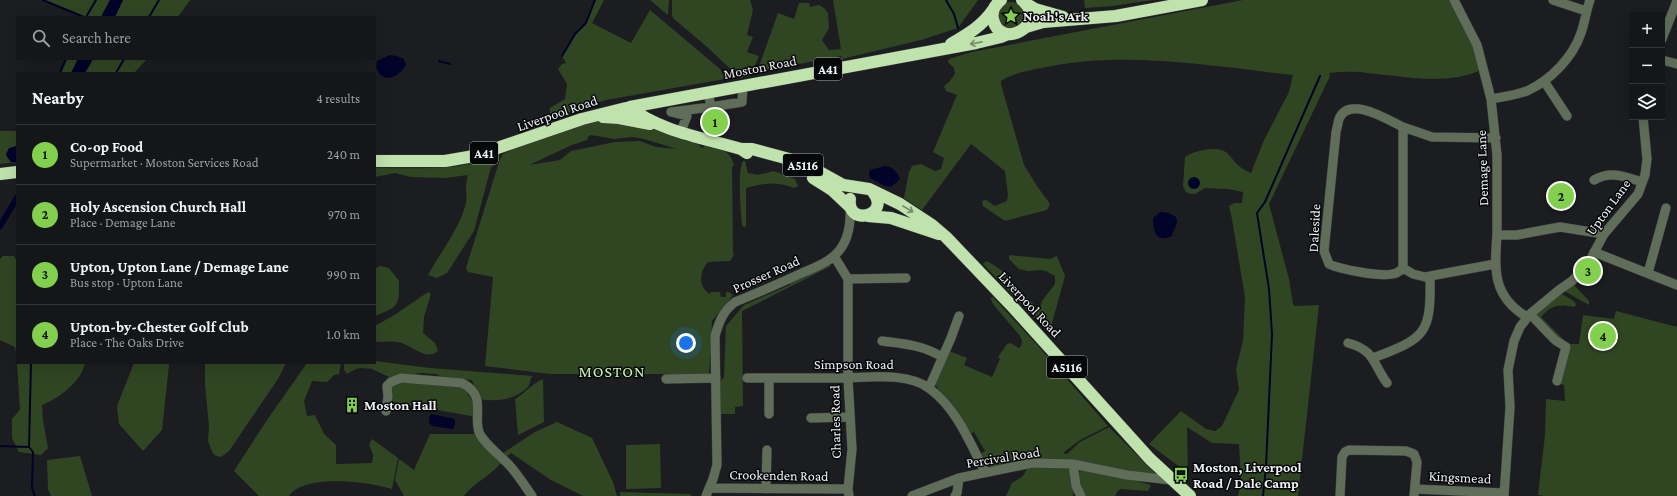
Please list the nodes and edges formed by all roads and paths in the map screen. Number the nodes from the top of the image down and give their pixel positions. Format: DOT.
graph roads {
  1 [pos="1202,0"];
  2 [pos="1454,0"];
  3 [pos="1553,0"];
  4 [pos="1590,0"];
  5 [pos="1024,1"];
  6 [pos="1677,1"];
  7 [pos="997,4"];
  8 [pos="1586,11"];
  9 [pos="1073,20"];
  10 [pos="1026,27"];
  11 [pos="1665,31"];
  12 [pos="1008,34"];
  13 [pos="943,49"];
  14 [pos="1665,61"];
  15 [pos="1677,64"];
  16 [pos="1544,81"];
  17 [pos="743,85"];
  18 [pos="708,92"];
  19 [pos="690,95"];
  20 [pos="1491,99"];
  21 [pos="630,106"];
  22 [pos="711,107"];
  23 [pos="693,109"];
  24 [pos="1567,116"];
  25 [pos="588,118"];
  26 [pos="1643,120"];
  27 [pos="1403,127"];
  28 [pos="680,128"];
  29 [pos="1496,138"];
  30 [pos="741,149"];
  31 [pos="376,161"];
  32 [pos="16,172"];
  33 [pos="0,174"];
  34 [pos="1594,180"];
  35 [pos="1642,182"];
  36 [pos="867,190"];
  37 [pos="850,207"];
  38 [pos="1666,208"];
  39 [pos="868,216"];
  40 [pos="849,232"];
  41 [pos="1604,234"];
  42 [pos="1497,235"];
  43 [pos="946,237"];
  44 [pos="1594,252"];
  45 [pos="834,256"];
  46 [pos="1495,264"];
  47 [pos="1403,268"];
  48 [pos="1648,273"];
  49 [pos="1430,276"];
  50 [pos="848,278"];
  51 [pos="906,278"];
  52 [pos="1677,285"];
  53 [pos="959,316"];
  54 [pos="1528,316"];
  55 [pos="882,341"];
  56 [pos="1348,343"];
  57 [pos="942,357"];
  58 [pos="1373,358"];
  59 [pos="716,378"];
  60 [pos="747,378"];
  61 [pos="769,378"];
  62 [pos="848,378"];
  63 [pos="666,379"];
  64 [pos="1557,381"];
  65 [pos="1387,382"];
  66 [pos="929,388"];
  67 [pos="386,411"];
  68 [pos="769,414"];
  69 [pos="850,417"];
  70 [pos="811,418"];
  71 [pos="767,450"];
  72 [pos="1073,464"];
  73 [pos="985,472"];
  74 [pos="959,478"];
  75 [pos="1171,480"];
  76 [pos="766,489"];
  77 [pos="708,492"];
  78 [pos="1415,492"];
  79 [pos="849,493"];
  80 [pos="956,495"];
  81 [pos="1504,495"];
  82 [pos="532,496"];
  83 [pos="912,496"];
  84 [pos="1081,496"];
  85 [pos="1190,496"];
  86 [pos="1340,496"];
  1 -- 9 [label="highway"];
  2 -- 20 [label="street, Demage Lane"];
  3 -- 8 [label="street"];
  4 -- 8 [label="street"];
  5 -- 9 [label="highway"];
  5 -- 10 [label="highway"];
  6 -- 11 [label="street"];
  7 -- 12 [label="highway"];
  7 -- 13 [label="highway, Moston Road / A41"];
  8 -- 16 [label="street"];
  9 -- 10 [label="highway"];
  10 -- 12 [label="highway, Moston Road"];
  12 -- 13 [label="highway, Moston Road / A41, one-way"];
  13 -- 17 [label="highway, Moston Road / A41"];
  14 -- 15 [label="street"];
  16 -- 20 [label="street"];
  16 -- 24 [label="street"];
  17 -- 18 [label="highway, Moston Road / A41"];
  17 -- 22 [label="street"];
  18 -- 19 [label="highway, Moston Road / A41"];
  18 -- 22 [label="street"];
  19 -- 21 [label="highway, Moston Road / A41"];
  19 -- 23 [label="street"];
  20 -- 29 [label="street, Demage Lane"];
  21 -- 25 [label="highway, Liverpool Road / A41"];
  21 -- 28 [label="highway, Liverpool Road / A5116"];
  22 -- 23 [label="street"];
  23 -- 28 [label="street"];
  23 -- 28 [label="street"];
  25 -- 28 [label="highway"];
  25 -- 31 [label="highway, Liverpool Road / A41"];
  26 -- 35 [label="street, Upton Lane"];
  27 -- 29 [label="street, Daleside"];
  27 -- 47 [label="street"];
  27 -- 47 [label="street, Daleside"];
  28 -- 30 [label="highway, Liverpool Road / A5116"];
  29 -- 42 [label="street, Demage Lane"];
  30 -- 36 [label="highway, Liverpool Road / A5116"];
  30 -- 37 [label="highway, Liverpool Road / A5116"];
  32 -- 33 [label="highway"];
  34 -- 35 [label="street"];
  35 -- 41 [label="street, Upton Lane"];
  36 -- 37 [label="highway"];
  36 -- 39 [label="highway"];
  36 -- 43 [label="highway, Liverpool Road / A5116, one-way"];
  37 -- 39 [label="highway, A5116"];
  37 -- 40 [label="street, Prosser Road"];
  38 -- 48 [label="street"];
  39 -- 40 [label="street, Prosser Road"];
  39 -- 43 [label="highway, Liverpool Road / A5116"];
  40 -- 45 [label="street, Prosser Road"];
  41 -- 42 [label="street"];
  41 -- 44 [label="street, Upton Lane"];
  42 -- 46 [label="street, Demage Lane"];
  43 -- 75 [label="highway, Liverpool Road / A5116"];
  44 -- 48 [label="street"];
  44 -- 54 [label="street, Upton Lane"];
  45 -- 50 [label="street"];
  45 -- 59 [label="street, Prosser Road"];
  46 -- 49 [label="street"];
  46 -- 54 [label="street, Demage Lane"];
  47 -- 49 [label="street"];
  48 -- 52 [label="street"];
  49 -- 58 [label="street"];
  50 -- 51 [label="street"];
  50 -- 62 [label="street, Charles Road"];
  53 -- 57 [label="street"];
  54 -- 64 [label="street, Demage Lane"];
  54 -- 81 [label="street, Upton Lane"];
  55 -- 57 [label="street"];
  56 -- 58 [label="street"];
  57 -- 66 [label="street"];
  58 -- 65 [label="street"];
  59 -- 63 [label="street"];
  59 -- 77 [label="street, Prosser Road"];
  60 -- 61 [label="street, Simpson Road"];
  61 -- 62 [label="street, Simpson Road"];
  61 -- 68 [label="street"];
  62 -- 66 [label="street, Simpson Road"];
  62 -- 69 [label="street, Charles Road"];
  66 -- 73 [label="street, Simpson Road"];
  67 -- 82 [label="street"];
  69 -- 70 [label="street"];
  69 -- 79 [label="street, Charles Road"];
  71 -- 76 [label="street"];
  72 -- 73 [label="street, Percival Road"];
  72 -- 75 [label="street, Percival Road"];
  72 -- 84 [label="street"];
  73 -- 74 [label="street, Percival Road"];
  74 -- 80 [label="street"];
  74 -- 83 [label="street, Percival Road"];
  75 -- 85 [label="highway, Liverpool Road / A5116"];
  76 -- 77 [label="street, Crookenden Road"];
  76 -- 79 [label="street, Crookenden Road"];
  78 -- 81 [label="street, Kingsmead"];
  78 -- 86 [label="street, Kingsmead"];
}
